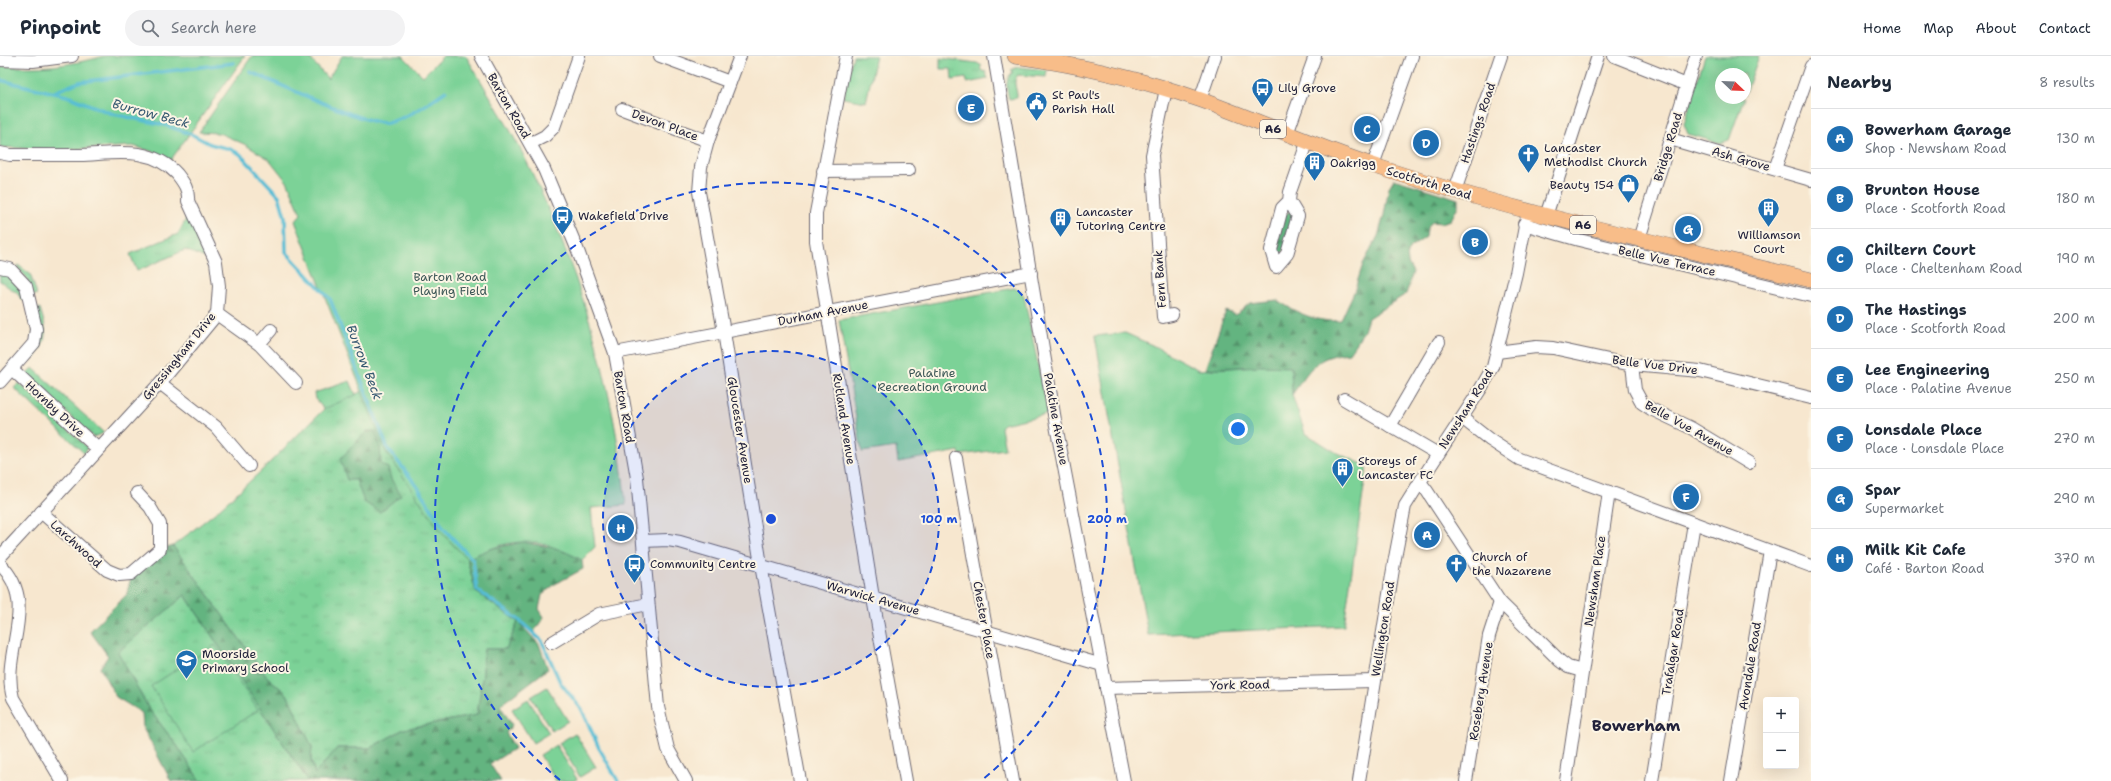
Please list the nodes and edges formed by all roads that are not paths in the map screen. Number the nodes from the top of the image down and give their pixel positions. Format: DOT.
graph roads {
  1 [pos="72,56"];
  2 [pos="481,56"];
  3 [pos="579,56"];
  4 [pos="660,56"];
  5 [pos="740,56"];
  6 [pos="846,56"];
  7 [pos="994,56"];
  8 [pos="1015,56"];
  9 [pos="1215,56"];
  10 [pos="1315,56"];
  11 [pos="1412,56"];
  12 [pos="1501,56"];
  13 [pos="1598,56"];
  14 [pos="1614,56"];
  15 [pos="1696,56"];
  16 [pos="0,60"];
  17 [pos="1811,66"];
  18 [pos="730,82"];
  19 [pos="1687,85"];
  20 [pos="1166,89"];
  21 [pos="1200,100"];
  22 [pos="622,109"];
  23 [pos="1287,134"];
  24 [pos="1670,139"];
  25 [pos="708,141"];
  26 [pos="531,143"];
  27 [pos="1307,143"];
  28 [pos="0,153"];
  29 [pos="1373,165"];
  30 [pos="1775,169"];
  31 [pos="909,170"];
  32 [pos="824,171"];
  33 [pos="1811,180"];
  34 [pos="1456,191"];
  35 [pos="1288,201"];
  36 [pos="1546,216"];
  37 [pos="1526,218"];
  38 [pos="1639,239"];
  39 [pos="0,267"];
  40 [pos="1031,273"];
  41 [pos="1811,280"];
  42 [pos="1811,296"];
  43 [pos="827,312"];
  44 [pos="217,314"];
  45 [pos="1172,315"];
  46 [pos="271,330"];
  47 [pos="724,332"];
  48 [pos="1439,342"];
  49 [pos="259,344"];
  50 [pos="1498,352"];
  51 [pos="615,353"];
  52 [pos="1632,365"];
  53 [pos="12,370"];
  54 [pos="0,382"];
  55 [pos="160,382"];
  56 [pos="296,384"];
  57 [pos="1811,398"];
  58 [pos="1344,400"];
  59 [pos="1462,418"];
  60 [pos="1390,426"];
  61 [pos="98,449"];
  62 [pos="1438,454"];
  63 [pos="956,458"];
  64 [pos="1750,463"];
  65 [pos="249,466"];
  66 [pos="1420,482"];
  67 [pos="1609,492"];
  68 [pos="137,494"];
  69 [pos="41,512"];
  70 [pos="1694,523"];
  71 [pos="643,541"];
  72 [pos="1770,551"];
  73 [pos="0,557"];
  74 [pos="0,564"];
  75 [pos="761,564"];
  76 [pos="1810,565"];
  77 [pos="873,598"];
  78 [pos="1500,602"];
  79 [pos="648,604"];
  80 [pos="986,631"];
  81 [pos="551,643"];
  82 [pos="1102,665"];
  83 [pos="1582,671"];
  84 [pos="1374,681"];
  85 [pos="4,684"];
  86 [pos="1106,688"];
  87 [pos="62,781"];
  88 [pos="686,781"];
  89 [pos="800,781"];
  90 [pos="906,781"];
  91 [pos="1013,781"];
  92 [pos="1124,781"];
  93 [pos="1359,781"];
  94 [pos="1466,781"];
  95 [pos="1566,781"];
  96 [pos="1652,781"];
  97 [pos="1731,781"];
  1 -- 16 [label="street"];
  2 -- 26 [label="street, Barton Road"];
  3 -- 26 [label="street"];
  4 -- 18 [label="street"];
  5 -- 18 [label="street, Gloucester Avenue"];
  6 -- 32 [label="street, Rutland Avenue"];
  7 -- 40 [label="street, Palatine Avenue"];
  8 -- 20 [label="main road, Scotforth Road / A6"];
  9 -- 21 [label="street"];
  10 -- 23 [label="street"];
  11 -- 29 [label="street"];
  12 -- 34 [label="street, Hastings Road"];
  13 -- 36 [label="street"];
  14 -- 19 [label="street"];
  15 -- 19 [label="street, Bridge Road"];
  17 -- 30 [label="street"];
  18 -- 25 [label="street, Gloucester Avenue"];
  19 -- 24 [label="street, Bridge Road"];
  20 -- 21 [label="main road, Scotforth Road / A6"];
  20 -- 45 [label="street, Fern Bank"];
  21 -- 23 [label="main road, Scotforth Road / A6"];
  22 -- 25 [label="street, Devon Place"];
  23 -- 27 [label="main road, Scotforth Road / A6"];
  24 -- 30 [label="street, Ash Grove"];
  24 -- 38 [label="street, Bridge Road"];
  25 -- 47 [label="street, Gloucester Avenue"];
  26 -- 51 [label="street, Barton Road"];
  27 -- 29 [label="main road, Scotforth Road / A6"];
  27 -- 35 [label="street"];
  28 -- 44 [label="street, Gressingham Drive"];
  29 -- 34 [label="main road, Scotforth Road / A6"];
  30 -- 33 [label="street, Ash Grove"];
  31 -- 32 [label="street"];
  32 -- 43 [label="street, Rutland Avenue"];
  34 -- 37 [label="main road, Scotforth Road / A6"];
  36 -- 37 [label="main road, Scotforth Road / A6"];
  36 -- 38 [label="main road, Scotforth Road / A6"];
  37 -- 42 [label="street, Belle Vue Terrace"];
  37 -- 50 [label="street, Newsham Road"];
  38 -- 41 [label="main road, A6"];
  39 -- 53 [label="street"];
  40 -- 43 [label="street, Durham Avenue"];
  40 -- 82 [label="street, Palatine Avenue"];
  43 -- 47 [label="street, Durham Avenue"];
  43 -- 77 [label="street, Rutland Avenue"];
  44 -- 49 [label="street"];
  44 -- 55 [label="street, Gressingham Drive"];
  46 -- 49 [label="street"];
  47 -- 51 [label="street, Durham Avenue"];
  47 -- 75 [label="street, Gloucester Avenue"];
  48 -- 60 [label="street"];
  49 -- 56 [label="street"];
  50 -- 52 [label="street, Belle Vue Drive"];
  50 -- 59 [label="street, Newsham Road"];
  51 -- 71 [label="street, Barton Road"];
  52 -- 57 [label="street, Belle Vue Drive"];
  52 -- 64 [label="street, Belle Vue Avenue"];
  53 -- 54 [label="street"];
  53 -- 61 [label="street, Hornby Drive"];
  55 -- 61 [label="street, Gressingham Drive"];
  55 -- 65 [label="street"];
  58 -- 60 [label="street"];
  59 -- 62 [label="street, Newsham Road"];
  59 -- 67 [label="street"];
  60 -- 62 [label="street"];
  61 -- 69 [label="street, Gressingham Drive"];
  62 -- 66 [label="street, Newsham Road"];
  63 -- 80 [label="street, Chester Place"];
  66 -- 78 [label="street"];
  66 -- 84 [label="street, Wellington Road"];
  67 -- 70 [label="street"];
  67 -- 83 [label="street, Newsham Place"];
  68 -- 69 [label="street, Larchwood"];
  69 -- 73 [label="street, Gressingham Drive"];
  70 -- 72 [label="street"];
  70 -- 96 [label="street, Trafalgar Road"];
  71 -- 75 [label="street, Warwick Avenue"];
  71 -- 79 [label="street, Barton Road"];
  72 -- 76 [label="street"];
  72 -- 97 [label="street, Avondale Road"];
  74 -- 85 [label="street"];
  75 -- 77 [label="street, Warwick Avenue"];
  75 -- 89 [label="street, Gloucester Avenue"];
  77 -- 80 [label="street, Warwick Avenue"];
  77 -- 90 [label="street, Rutland Avenue"];
  78 -- 83 [label="street"];
  78 -- 94 [label="street, Rosebery Avenue"];
  79 -- 81 [label="street"];
  79 -- 88 [label="street, Barton Road"];
  80 -- 82 [label="street, Warwick Avenue"];
  80 -- 91 [label="street, Chester Place"];
  82 -- 86 [label="street, Palatine Avenue"];
  83 -- 95 [label="street"];
  84 -- 86 [label="street, York Road"];
  84 -- 93 [label="street, Wellington Road"];
  85 -- 87 [label="street"];
  86 -- 92 [label="street, Palatine Avenue"];
}
